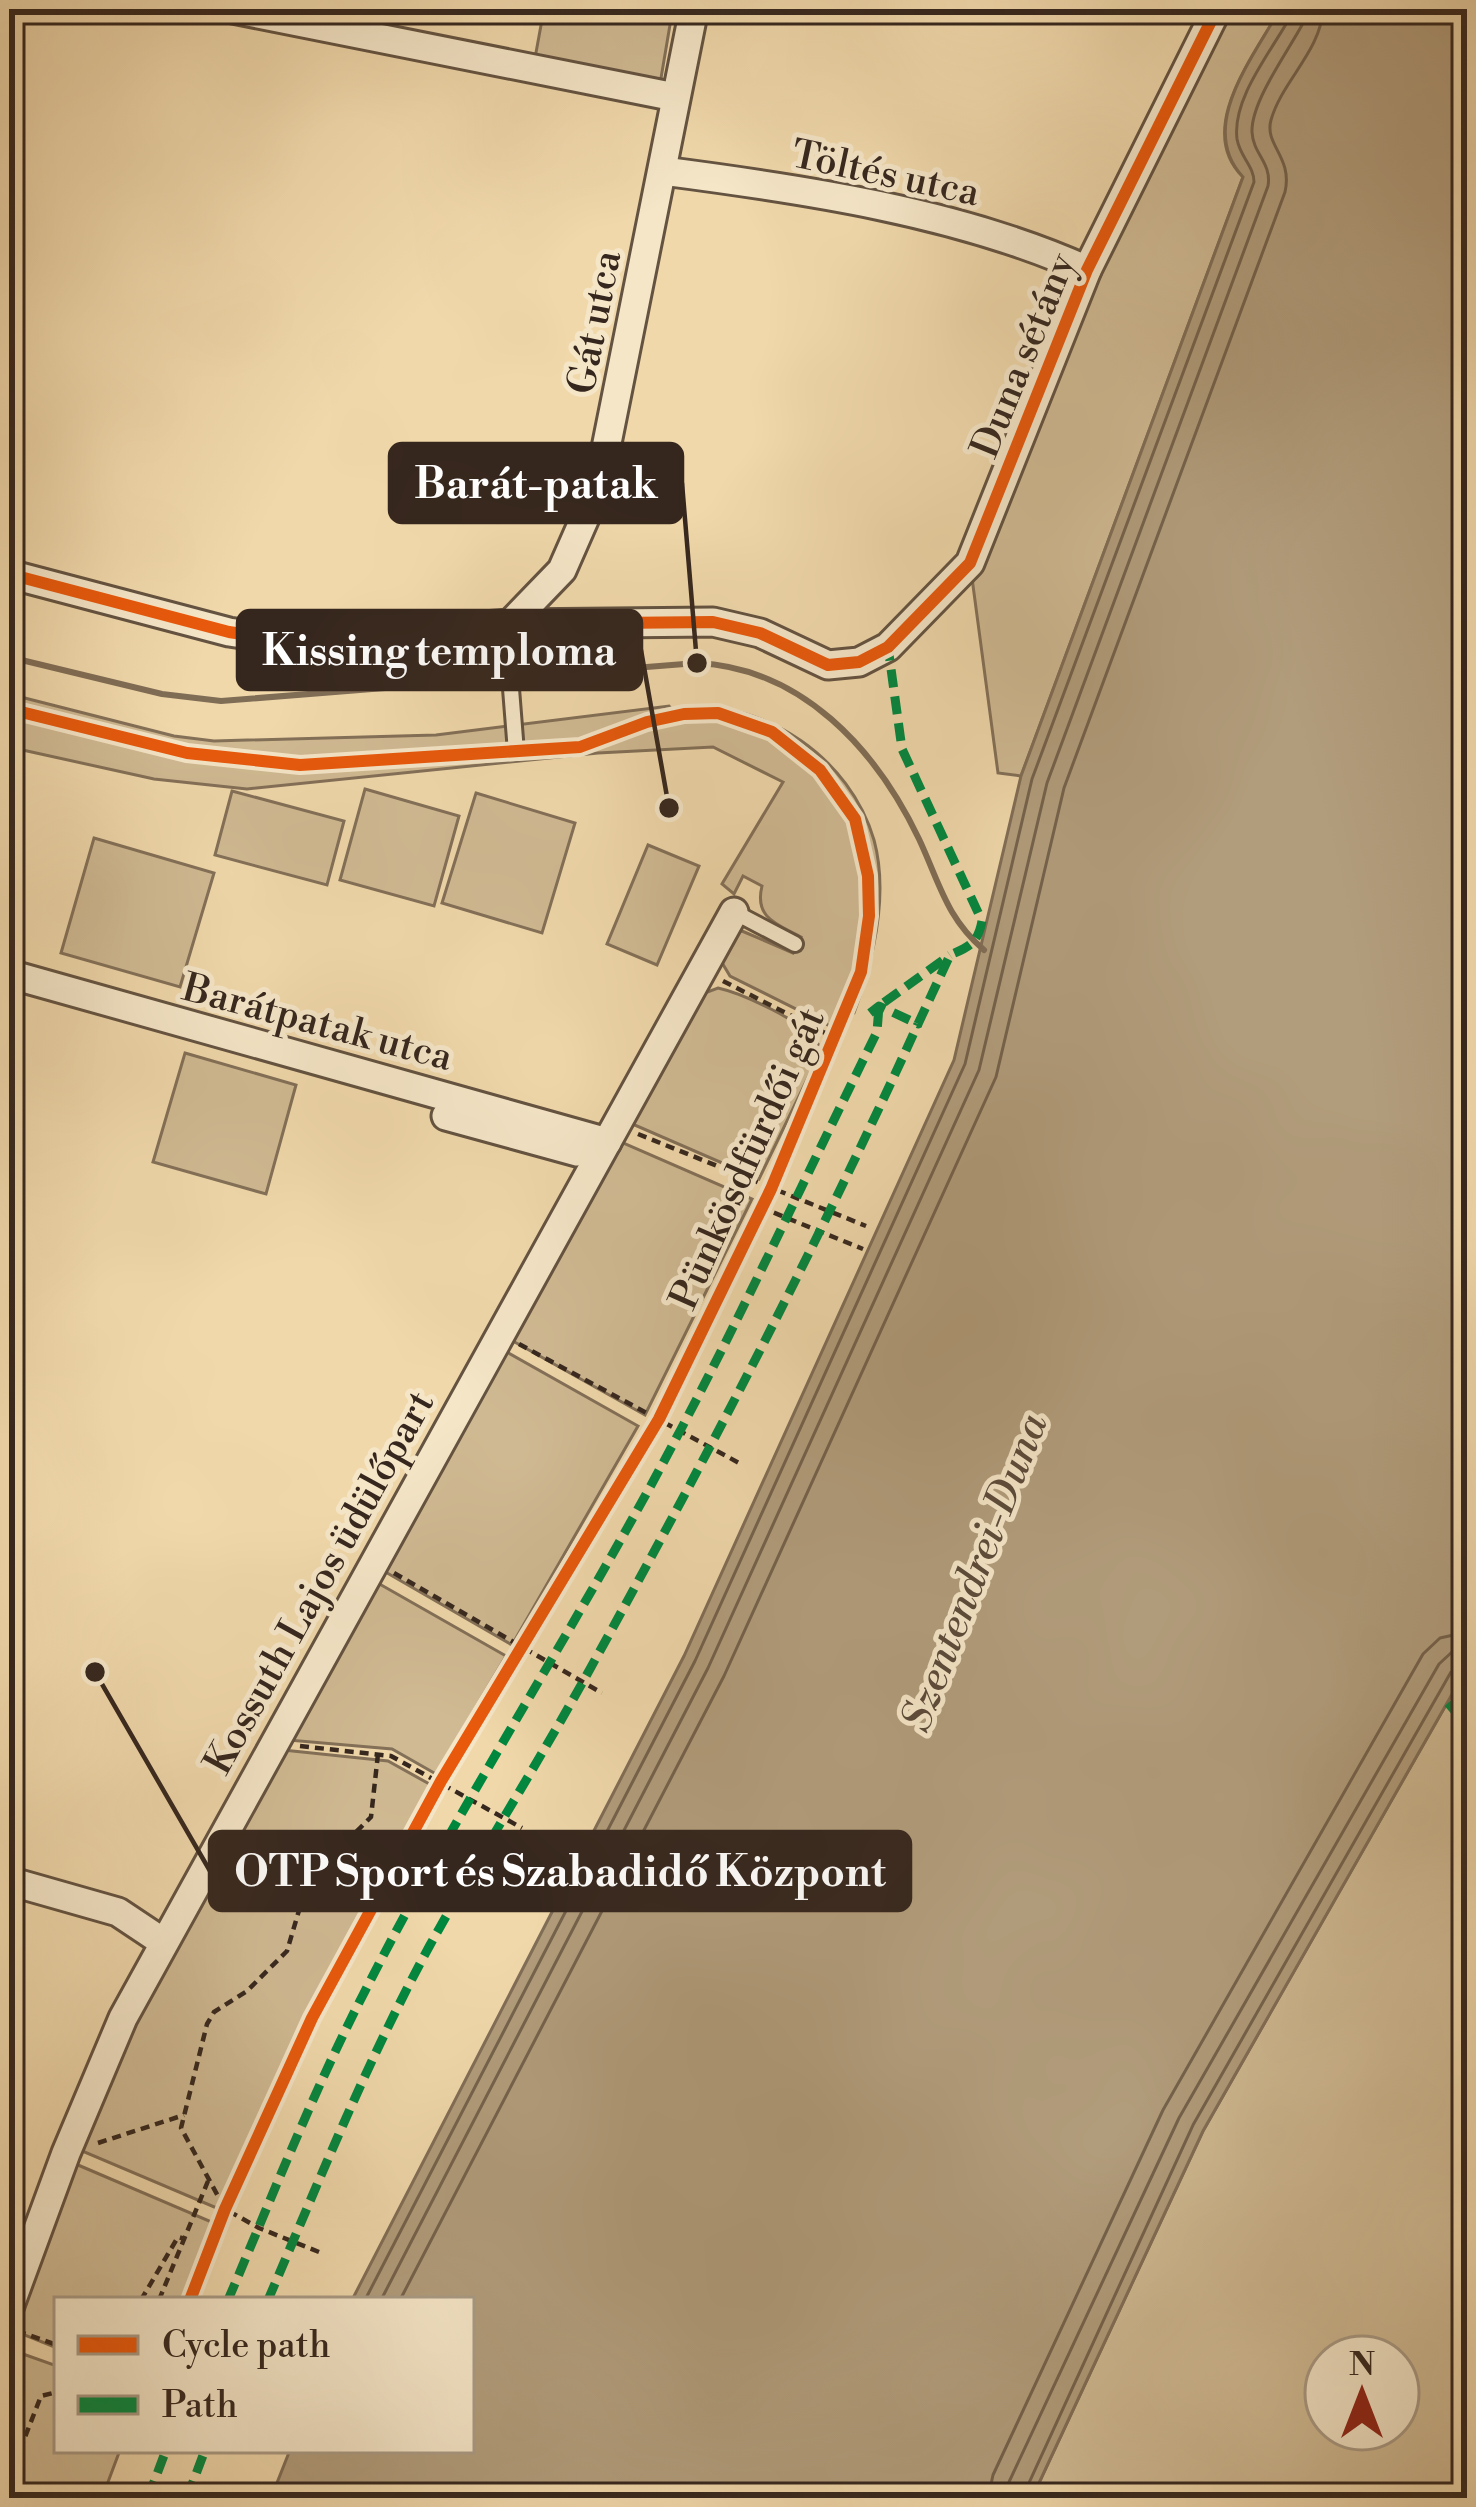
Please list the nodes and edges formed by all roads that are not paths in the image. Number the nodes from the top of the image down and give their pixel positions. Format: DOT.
graph roads {
  1 [pos="232,9"];
  2 [pos="1185,9"];
  3 [pos="690,10"];
  4 [pos="1216,12"];
  5 [pos="675,97"];
  6 [pos="663,171"];
  7 [pos="1088,271"];
  8 [pos="9,574"];
  9 [pos="510,624"];
  10 [pos="516,752"];
  11 [pos="734,912"];
  12 [pos="795,944"];
  13 [pos="9,974"];
  14 [pos="9,993"];
  15 [pos="452,1108"];
  16 [pos="607,1142"];
  17 [pos="9,1881"];
  18 [pos="163,1942"];
  19 [pos="9,2308"];
  1 -- 5 [label="street"];
  2 -- 4 [label="street"];
  3 -- 5 [label="street, Gát utca"];
  4 -- 7 [label="street, Duna sétány"];
  5 -- 6 [label="street, Gát utca"];
  6 -- 7 [label="street, Töltés utca"];
  6 -- 9 [label="street, Gát utca"];
  7 -- 9 [label="street, Duna sétány"];
  8 -- 9 [label="street"];
  9 -- 10 [label="lane"];
  11 -- 12 [label="lane"];
  11 -- 16 [label="street, Kossuth Lajos üdülőpart"];
  13 -- 15 [label="street, Barátpatak utca"];
  14 -- 15 [label="street, Barátpatak utca"];
  15 -- 16 [label="street, Barátpatak utca"];
  16 -- 18 [label="street, Kossuth Lajos üdülőpart"];
  17 -- 18 [label="street"];
  18 -- 19 [label="street, Kossuth Lajos üdülőpart"];
}
